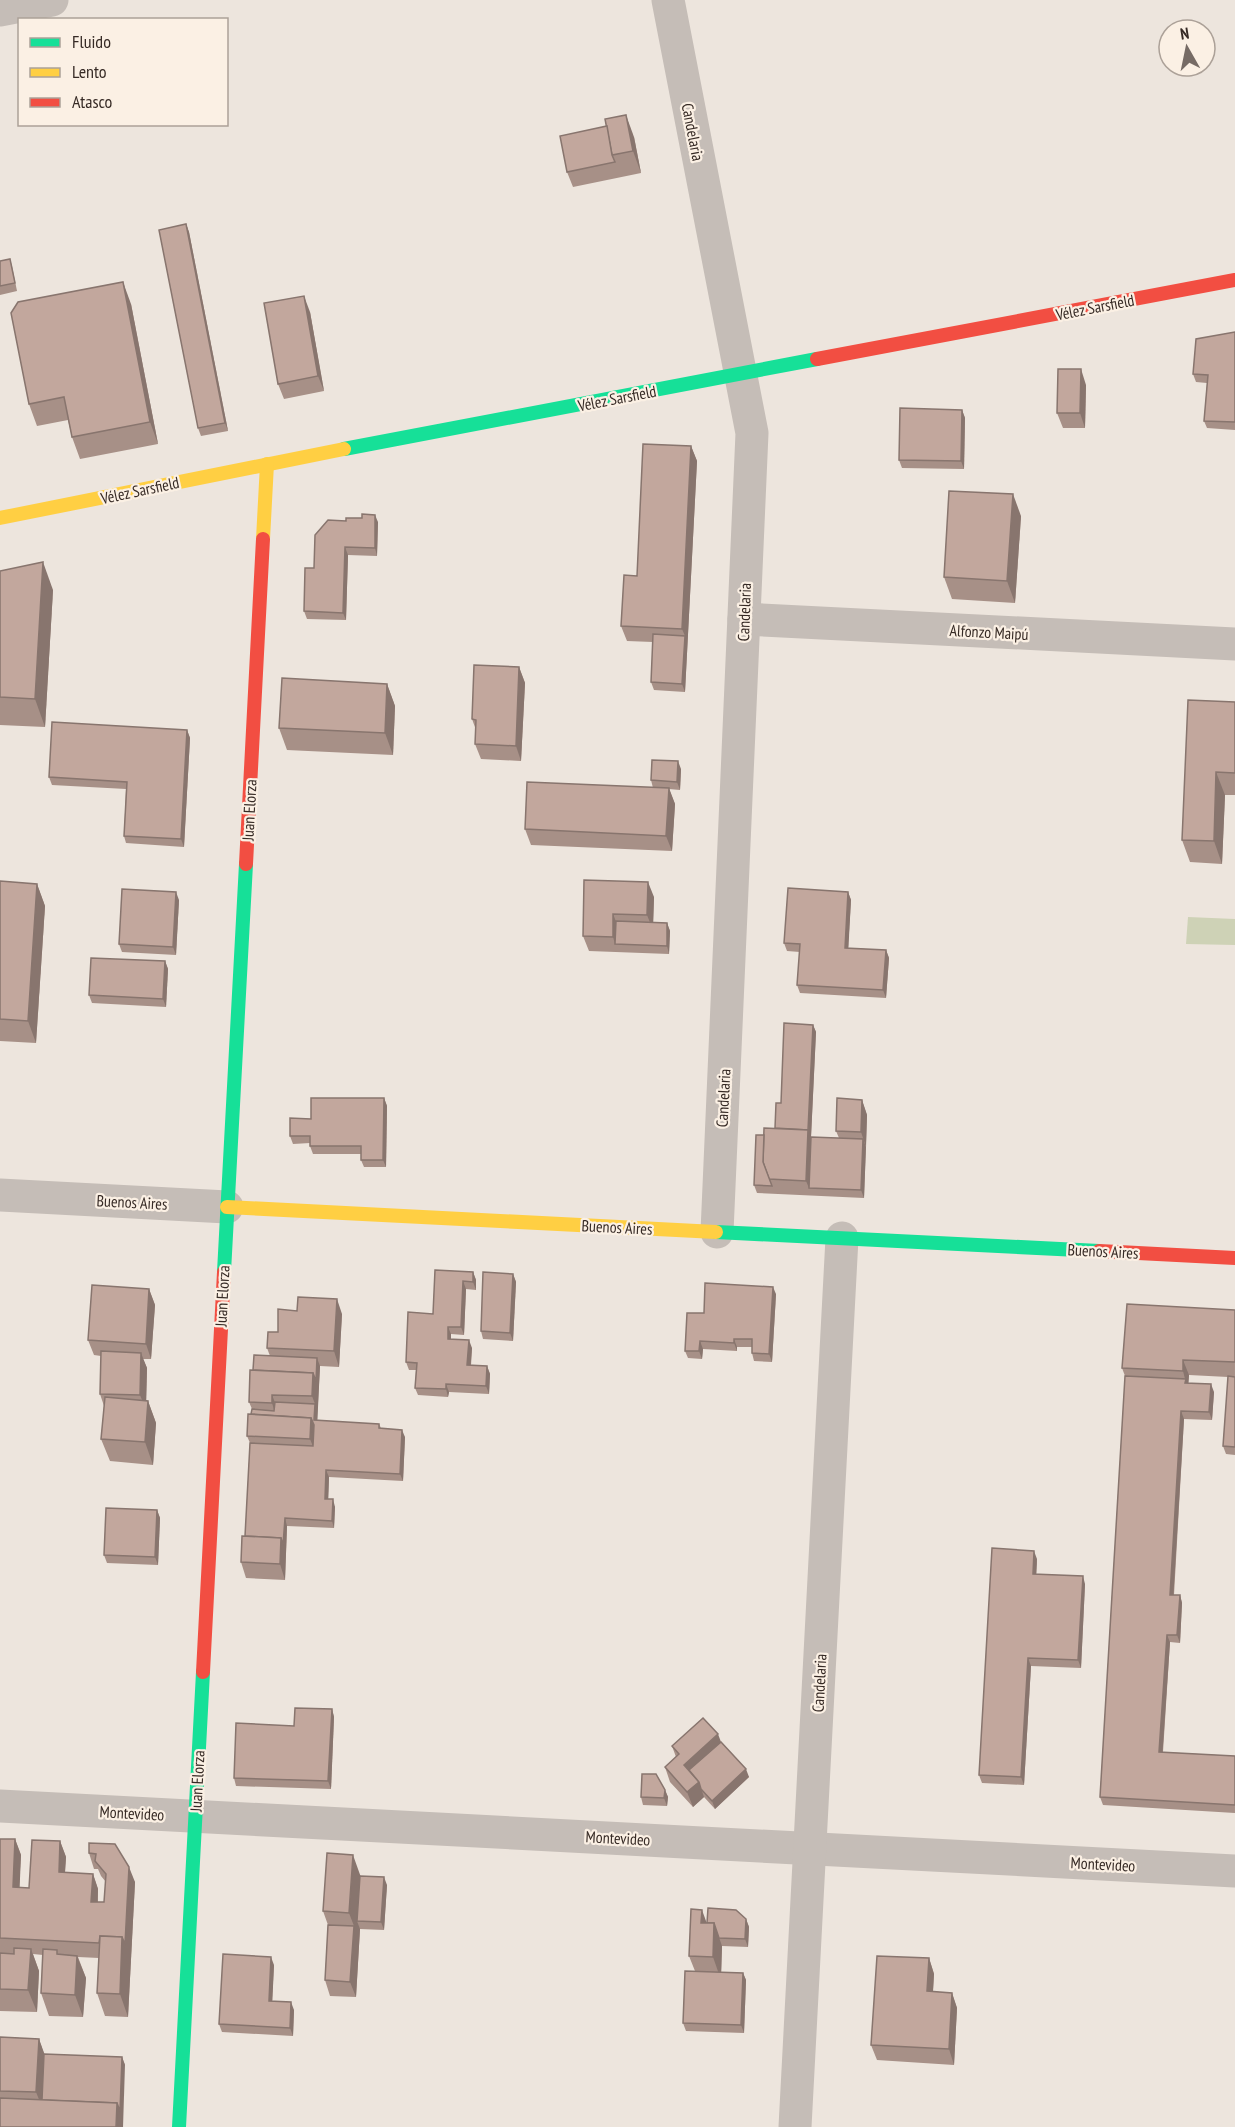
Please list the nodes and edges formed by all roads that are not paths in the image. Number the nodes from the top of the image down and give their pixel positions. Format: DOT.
graph roads {
  1 [pos="52,0"];
  2 [pos="668,0"];
  3 [pos="0,10"];
  4 [pos="1235,280"];
  5 [pos="740,374"];
  6 [pos="267,464"];
  7 [pos="0,518"];
  8 [pos="744,619"];
  9 [pos="1235,644"];
  10 [pos="0,1195"];
  11 [pos="227,1207"];
  12 [pos="717,1232"];
  13 [pos="842,1238"];
  14 [pos="1235,1258"];
  15 [pos="0,1806"];
  16 [pos="195,1816"];
  17 [pos="810,1849"];
  18 [pos="1235,1871"];
  19 [pos="179,2127"];
  20 [pos="795,2127"];
  1 -- 3 [label="street"];
  2 -- 5 [label="street, Candelaria"];
  4 -- 5 [label="main road, Vélez Sarsfield"];
  5 -- 6 [label="main road, Vélez Sarsfield"];
  5 -- 8 [label="street, Candelaria"];
  6 -- 7 [label="main road, Vélez Sarsfield"];
  6 -- 11 [label="main road, Juan Elorza"];
  8 -- 9 [label="street, Alfonzo Maipú"];
  8 -- 12 [label="street, Candelaria"];
  10 -- 11 [label="street, Buenos Aires"];
  11 -- 12 [label="main road, Buenos Aires"];
  11 -- 16 [label="main road, Juan Elorza"];
  12 -- 13 [label="main road, Buenos Aires"];
  13 -- 14 [label="main road, Buenos Aires"];
  13 -- 17 [label="street, Candelaria"];
  15 -- 16 [label="street, Montevideo"];
  16 -- 17 [label="street, Montevideo"];
  16 -- 19 [label="main road, Juan Elorza"];
  17 -- 18 [label="street, Montevideo"];
  17 -- 20 [label="street, Candelaria"];
}
